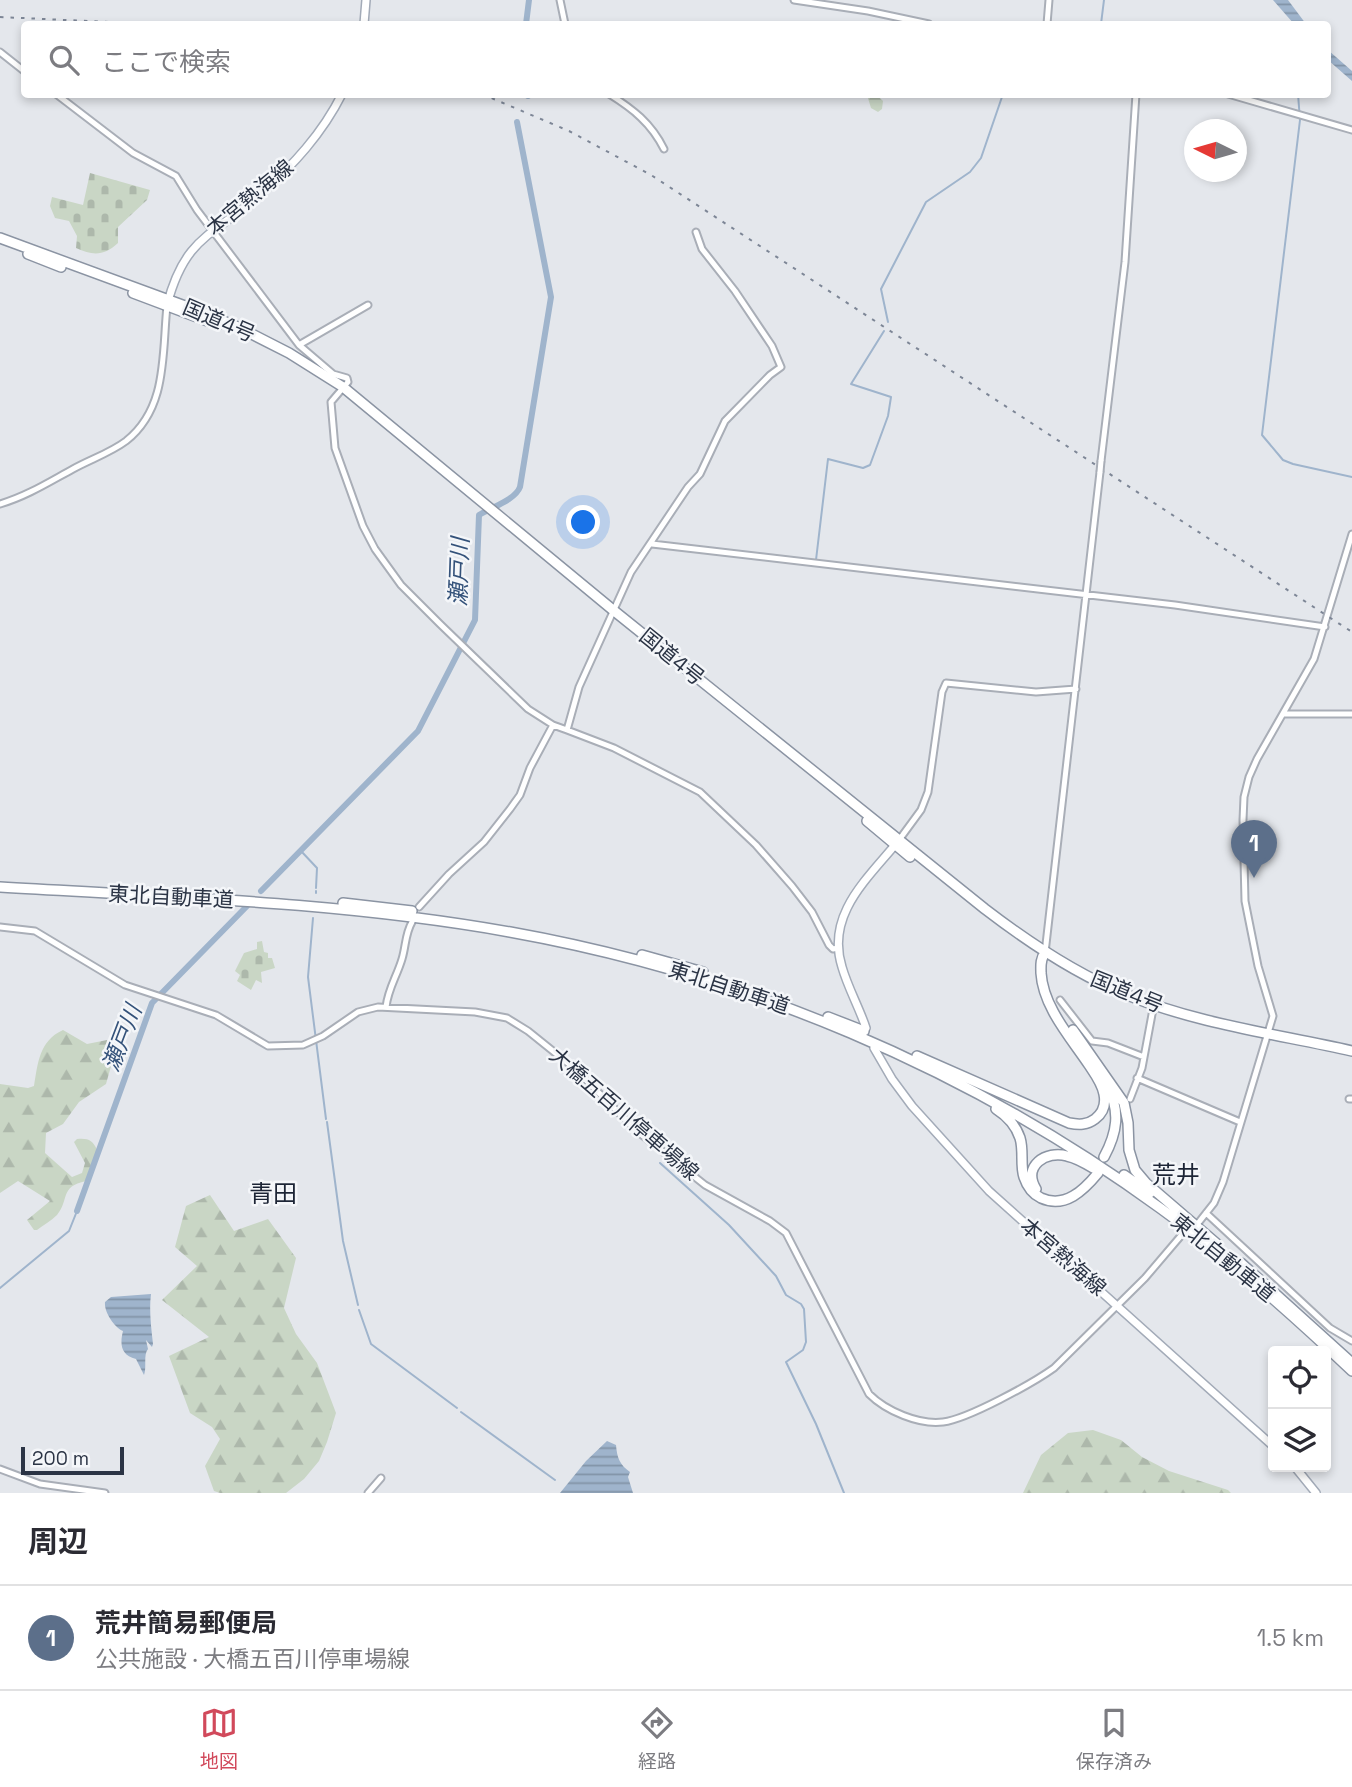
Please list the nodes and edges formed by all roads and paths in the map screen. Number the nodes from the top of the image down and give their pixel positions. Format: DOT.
graph roads {
  1 [pos="366,0"];
  2 [pos="560,0"];
  3 [pos="794,0"];
  4 [pos="1049,0"];
  5 [pos="364,21"];
  6 [pos="564,21"];
  7 [pos="915,21"];
  8 [pos="1047,21"];
  9 [pos="0,52"];
  10 [pos="21,69"];
  11 [pos="61,98"];
  12 [pos="340,98"];
  13 [pos="615,98"];
  14 [pos="1136,98"];
  15 [pos="1242,98"];
  16 [pos="1352,130"];
  17 [pos="664,149"];
  18 [pos="212,230"];
  19 [pos="696,232"];
  20 [pos="0,238"];
  21 [pos="0,244"];
  22 [pos="168,303"];
  23 [pos="368,305"];
  24 [pos="299,345"];
  25 [pos="341,389"];
  26 [pos="0,504"];
  27 [pos="1352,534"];
  28 [pos="652,544"];
  29 [pos="1087,595"];
  30 [pos="612,613"];
  31 [pos="1325,627"];
  32 [pos="1076,689"];
  33 [pos="1284,714"];
  34 [pos="1352,714"];
  35 [pos="553,725"];
  36 [pos="567,730"];
  37 [pos="897,842"];
  38 [pos="0,881"];
  39 [pos="0,887"];
  40 [pos="419,907"];
  41 [pos="412,922"];
  42 [pos="0,927"];
  43 [pos="838,948"];
  44 [pos="1045,956"];
  45 [pos="1060,1000"];
  46 [pos="386,1007"];
  47 [pos="1153,1009"];
  48 [pos="866,1028"];
  49 [pos="1267,1035"];
  50 [pos="874,1048"];
  51 [pos="1352,1051"];
  52 [pos="1144,1057"];
  53 [pos="1352,1057"];
  54 [pos="916,1058"];
  55 [pos="1098,1078"];
  56 [pos="1137,1078"];
  57 [pos="1115,1090"];
  58 [pos="1130,1099"];
  59 [pos="1240,1122"];
  60 [pos="1161,1208"];
  61 [pos="1206,1213"];
  62 [pos="1198,1220"];
  63 [pos="1186,1232"];
  64 [pos="1217,1244"];
  65 [pos="1118,1305"];
  66 [pos="1352,1341"];
  67 [pos="1352,1363"];
  68 [pos="1352,1371"];
  69 [pos="1268,1441"];
  70 [pos="0,1469"];
  71 [pos="1299,1472"];
  72 [pos="381,1478"];
  73 [pos="105,1493"];
  74 [pos="368,1493"];
  75 [pos="1315,1493"];
  1 -- 5 [label="main road"];
  2 -- 6 [label="street"];
  3 -- 7 [label="street"];
  4 -- 8 [label="street"];
  9 -- 10 [label="street"];
  11 -- 18 [label="street"];
  12 -- 18 [label="main road, 本宮熱海線"];
  13 -- 17 [label="street"];
  14 -- 29 [label="street, bridge"];
  15 -- 16 [label="street"];
  18 -- 22 [label="main road, 本宮熱海線"];
  18 -- 24 [label="street"];
  19 -- 28 [label="street"];
  20 -- 22 [label="highway, 国道4号"];
  21 -- 22 [label="highway, 国道4号"];
  22 -- 25 [label="highway, 国道4号"];
  22 -- 26 [label="street"];
  23 -- 24 [label="street"];
  24 -- 25 [label="street"];
  25 -- 30 [label="highway, 国道4号"];
  25 -- 35 [label="street"];
  27 -- 31 [label="street"];
  28 -- 29 [label="street"];
  28 -- 30 [label="street"];
  29 -- 31 [label="street"];
  29 -- 32 [label="street"];
  30 -- 36 [label="street"];
  30 -- 37 [label="highway, 国道4号"];
  31 -- 33 [label="street"];
  32 -- 37 [label="street"];
  32 -- 44 [label="street"];
  33 -- 34 [label="street"];
  33 -- 49 [label="street"];
  35 -- 36 [label="street"];
  35 -- 40 [label="street"];
  36 -- 43 [label="street"];
  37 -- 43 [label="main road"];
  37 -- 44 [label="highway, 国道4号"];
  38 -- 54 [label="highway, 東北自動車道"];
  39 -- 54 [label="highway, 東北自動車道"];
  41 -- 46 [label="street"];
  42 -- 46 [label="street, 大橋五百川停車場線"];
  43 -- 48 [label="main road"];
  44 -- 47 [label="highway, 国道4号"];
  44 -- 49 [label="highway, 国道4号"];
  44 -- 55 [label="highway"];
  44 -- 57 [label="highway"];
  45 -- 52 [label="street"];
  46 -- 65 [label="street, 大橋五百川停車場線"];
  47 -- 49 [label="highway, 国道4号"];
  47 -- 52 [label="street"];
  49 -- 51 [label="highway, 国道4号"];
  49 -- 53 [label="highway, 国道4号"];
  49 -- 59 [label="street"];
  50 -- 65 [label="main road, 本宮熱海線"];
  52 -- 56 [label="street"];
  54 -- 55 [label="highway"];
  54 -- 60 [label="highway, 東北自動車道"];
  54 -- 60 [label="highway"];
  54 -- 64 [label="highway, 東北自動車道"];
  55 -- 57 [label="highway"];
  56 -- 58 [label="street"];
  56 -- 59 [label="street"];
  57 -- 64 [label="highway"];
  59 -- 61 [label="street"];
  60 -- 68 [label="highway, 東北自動車道"];
  61 -- 62 [label="street"];
  61 -- 66 [label="street"];
  63 -- 65 [label="street, 大橋五百川停車場線"];
  64 -- 67 [label="highway, 東北自動車道"];
  65 -- 69 [label="main road, 本宮熱海線"];
  70 -- 73 [label="street"];
  71 -- 75 [label="main road"];
  72 -- 74 [label="street"];
}
